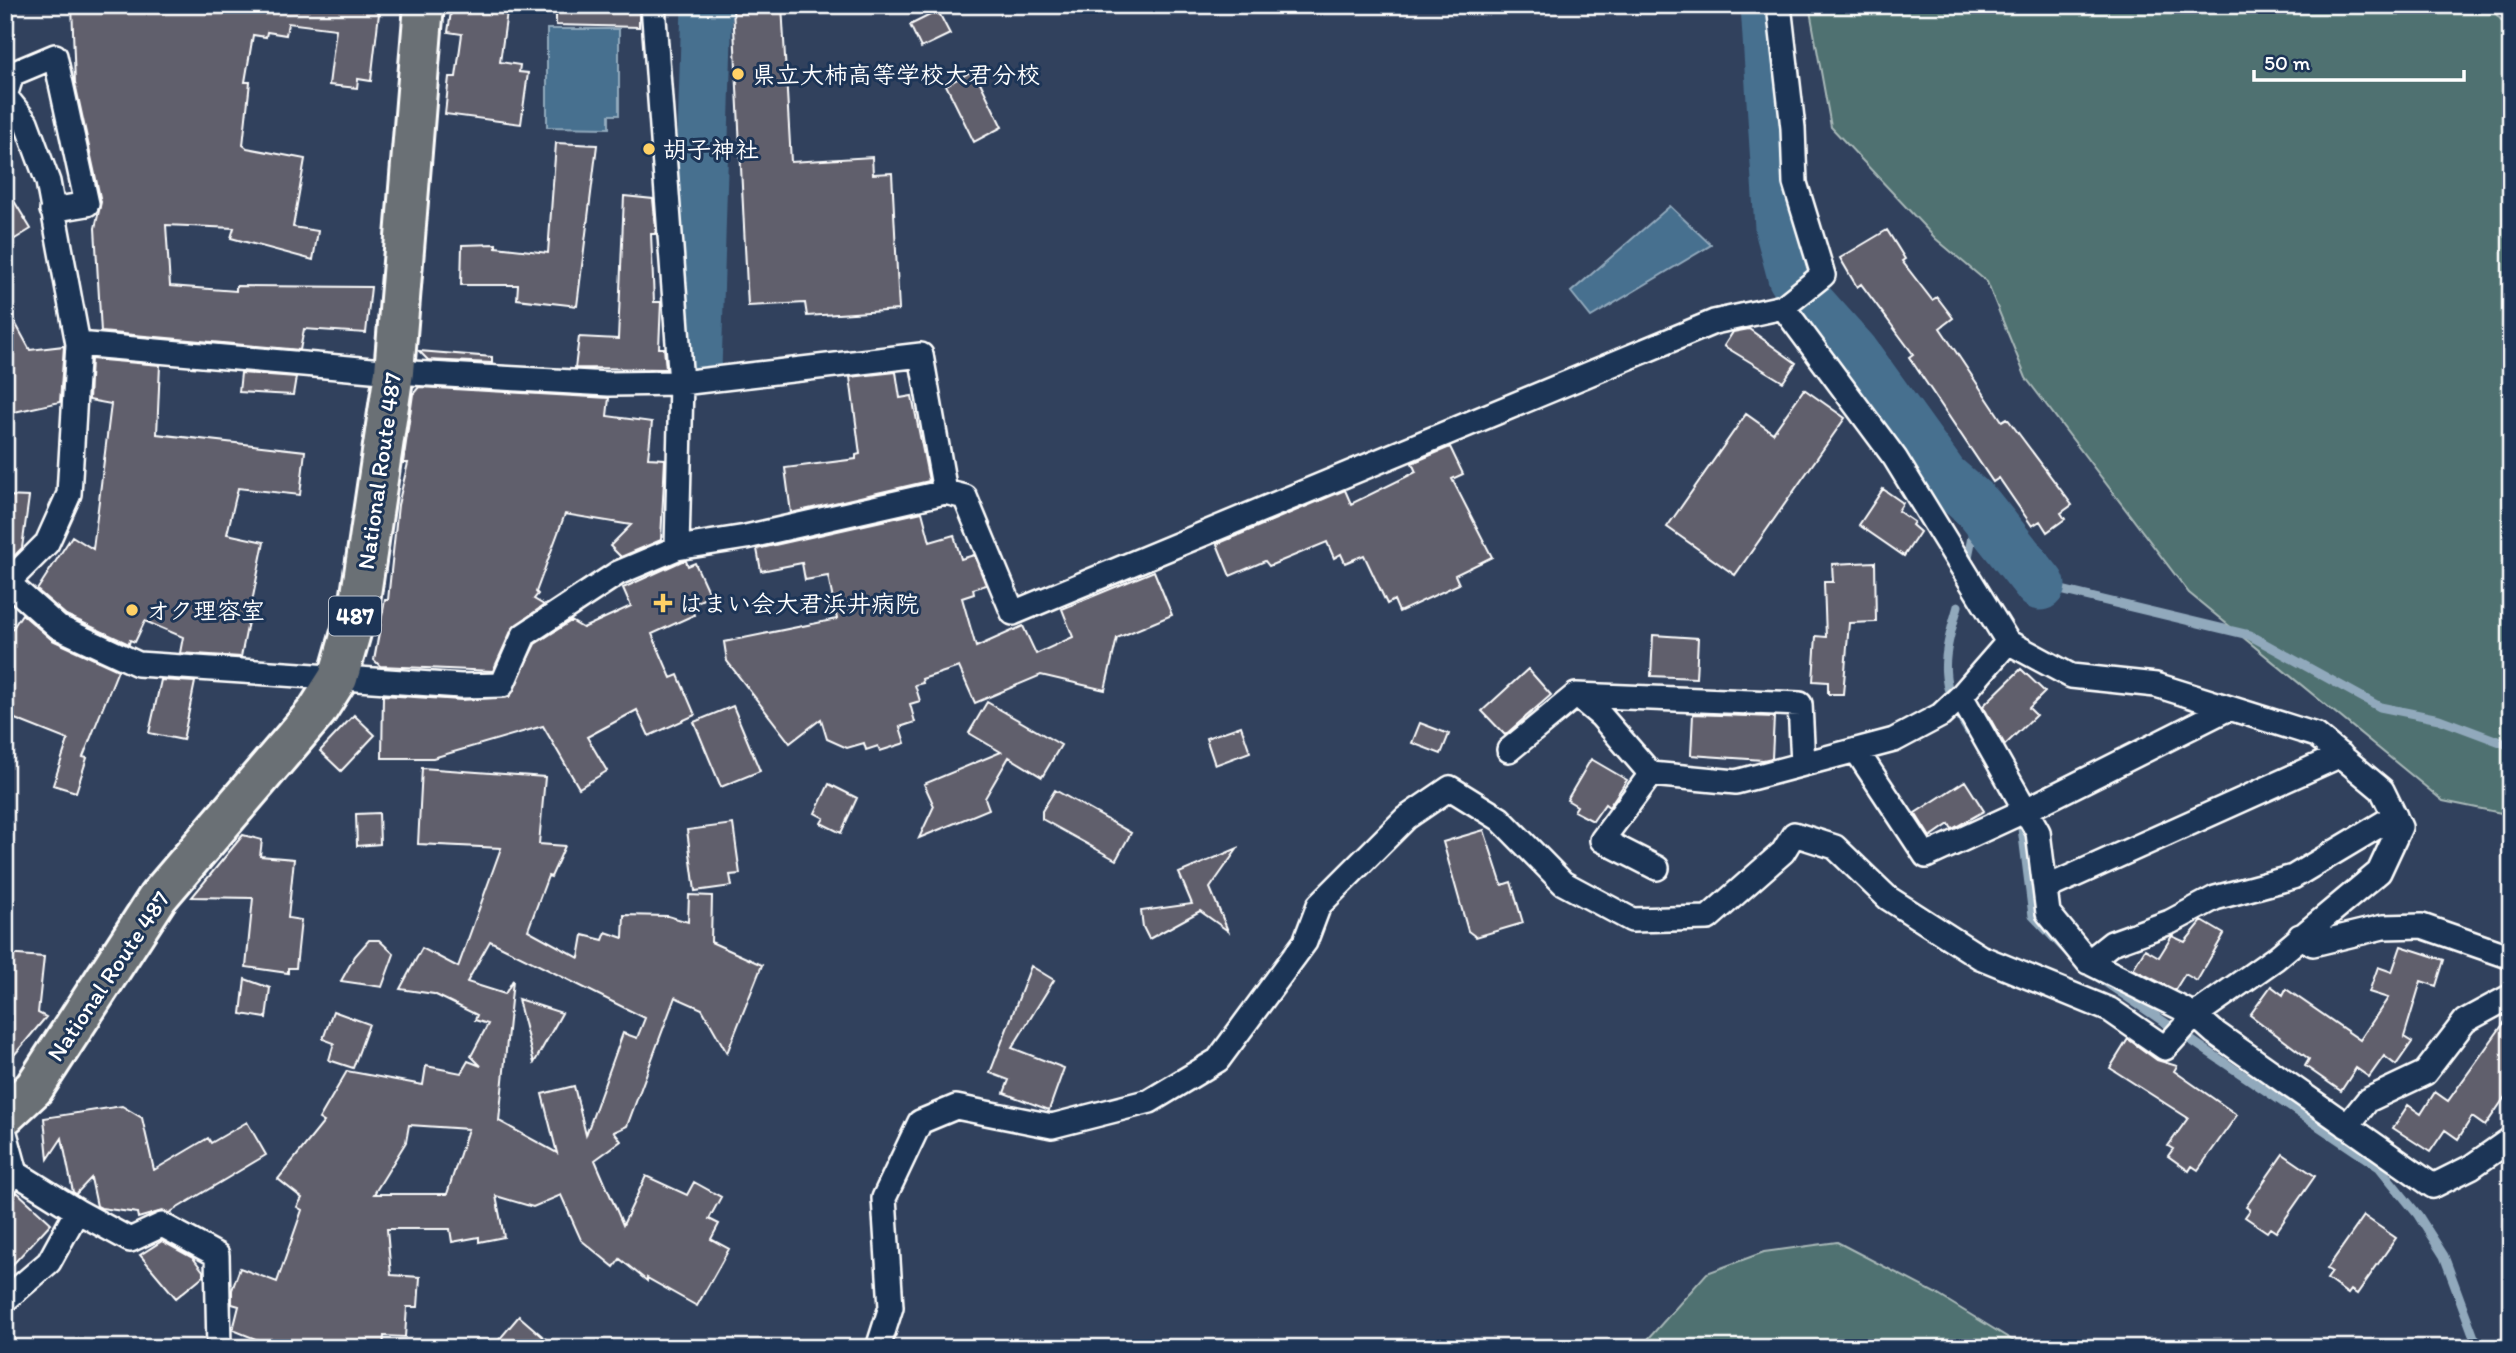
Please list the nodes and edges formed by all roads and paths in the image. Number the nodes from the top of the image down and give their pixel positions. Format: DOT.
graph roads {
  1 [pos="424,5"];
  2 [pos="653,5"];
  3 [pos="1779,5"];
  4 [pos="52,211"];
  5 [pos="1783,307"];
  6 [pos="78,344"];
  7 [pos="394,372"];
  8 [pos="681,383"];
  9 [pos="945,492"];
  10 [pos="677,548"];
  11 [pos="6,582"];
  12 [pos="2008,642"];
  13 [pos="338,678"];
  14 [pos="1576,695"];
  15 [pos="1961,696"];
  16 [pos="2229,708"];
  17 [pos="1509,750"];
  18 [pos="1857,750"];
  19 [pos="2341,755"];
  20 [pos="1802,764"];
  21 [pos="1651,774"];
  22 [pos="2017,815"];
  23 [pos="2395,816"];
  24 [pos="1657,868"];
  25 [pos="2046,888"];
  26 [pos="2300,936"];
  27 [pos="2511,957"];
  28 [pos="2088,961"];
  29 [pos="2511,996"];
  30 [pos="2195,1015"];
  31 [pos="5,1115"];
  32 [pos="2347,1126"];
  33 [pos="5,1133"];
  34 [pos="2511,1139"];
  35 [pos="10,1179"];
  36 [pos="77,1211"];
  37 [pos="5,1300"];
  38 [pos="219,1348"];
  39 [pos="878,1348"];
  1 -- 7 [label="highway, National Route 487 / 487"];
  2 -- 8 [label="street"];
  3 -- 5 [label="street"];
  4 -- 4 [label="street"];
  4 -- 6 [label="street"];
  5 -- 9 [label="street"];
  5 -- 12 [label="street"];
  6 -- 7 [label="street"];
  6 -- 11 [label="street"];
  7 -- 8 [label="street"];
  7 -- 13 [label="highway, National Route 487 / 487"];
  8 -- 9 [label="street"];
  8 -- 10 [label="street"];
  9 -- 10 [label="street"];
  10 -- 13 [label="street"];
  11 -- 13 [label="street"];
  12 -- 15 [label="street"];
  12 -- 16 [label="street"];
  13 -- 31 [label="highway, National Route 487 / 487"];
  14 -- 17 [label="street"];
  14 -- 20 [label="street"];
  14 -- 21 [label="street"];
  15 -- 18 [label="street"];
  15 -- 22 [label="street"];
  16 -- 19 [label="street"];
  16 -- 22 [label="street"];
  18 -- 20 [label="street"];
  18 -- 22 [label="street"];
  19 -- 23 [label="street"];
  19 -- 25 [label="street"];
  20 -- 21 [label="street"];
  21 -- 24 [label="street"];
  22 -- 25 [label="street"];
  23 -- 26 [label="street"];
  23 -- 28 [label="street"];
  25 -- 28 [label="street"];
  26 -- 27 [label="street"];
  26 -- 30 [label="street"];
  28 -- 30 [label="street"];
  29 -- 32 [label="street"];
  30 -- 32 [label="street"];
  30 -- 39 [label="street"];
  32 -- 34 [label="street"];
  33 -- 35 [label="street"];
  35 -- 36 [label="street"];
  36 -- 37 [label="street"];
  36 -- 38 [label="street"];
}
